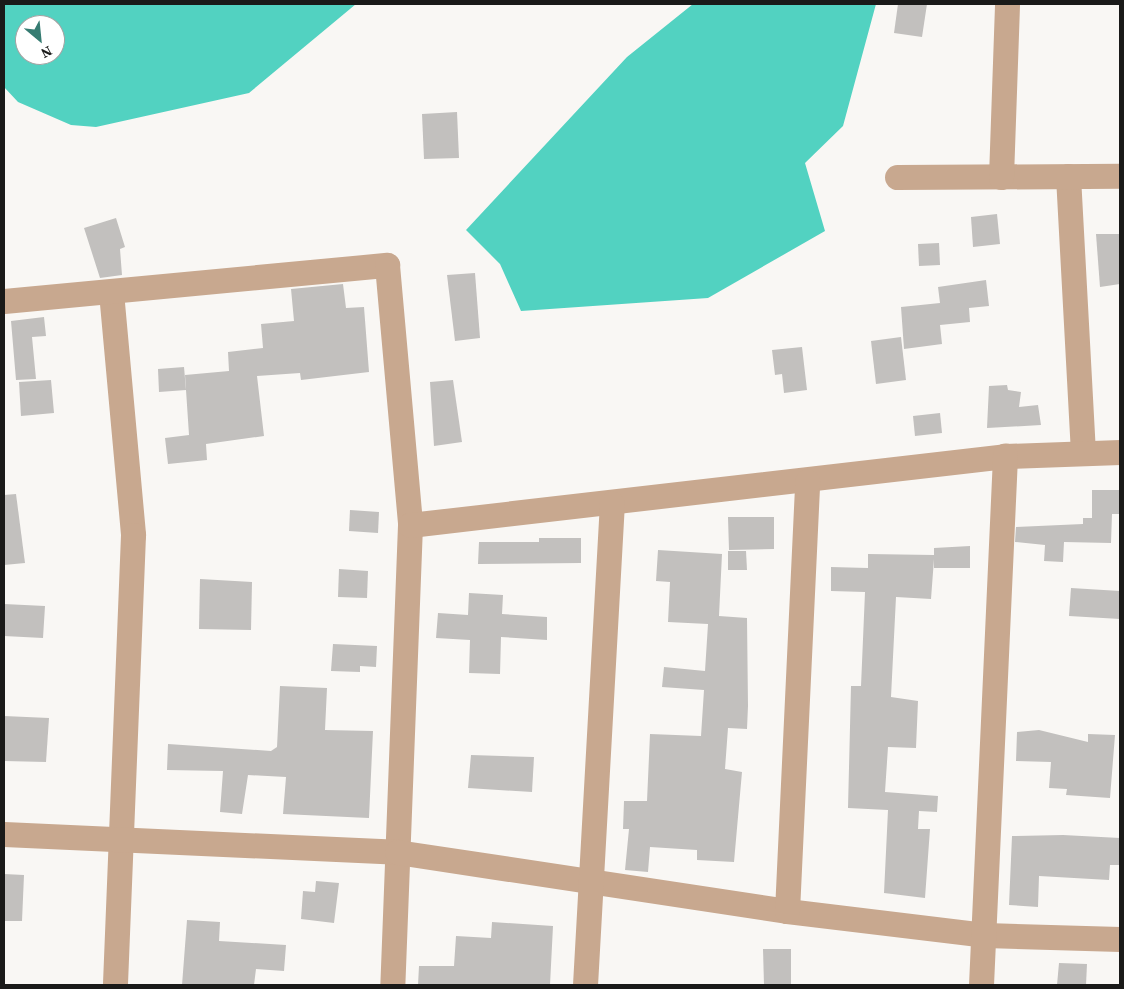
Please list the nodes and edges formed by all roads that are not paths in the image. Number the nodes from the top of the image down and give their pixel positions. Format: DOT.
graph roads {
  1 [pos="1007,4"];
  2 [pos="1068,176"];
  3 [pos="1120,176"];
  4 [pos="897,177"];
  5 [pos="1001,177"];
  6 [pos="111,292"];
  7 [pos="4,301"];
  8 [pos="1084,452"];
  9 [pos="1120,452"];
  10 [pos="1005,456"];
  11 [pos="807,481"];
  12 [pos="612,504"];
  13 [pos="410,525"];
  14 [pos="4,834"];
  15 [pos="122,840"];
  16 [pos="397,852"];
  17 [pos="589,881"];
  18 [pos="787,910"];
  19 [pos="985,935"];
  20 [pos="1120,939"];
  21 [pos="115,985"];
  22 [pos="392,985"];
  23 [pos="585,985"];
  24 [pos="982,985"];
  1 -- 5 [label="street"];
  2 -- 3 [label="street"];
  2 -- 5 [label="street"];
  2 -- 8 [label="street"];
  4 -- 5 [label="street"];
  6 -- 7 [label="street"];
  6 -- 13 [label="street"];
  6 -- 15 [label="street"];
  8 -- 9 [label="street"];
  8 -- 10 [label="street"];
  10 -- 11 [label="street"];
  10 -- 19 [label="street"];
  11 -- 12 [label="street"];
  11 -- 18 [label="street"];
  12 -- 13 [label="street"];
  12 -- 17 [label="street"];
  13 -- 16 [label="street"];
  14 -- 15 [label="street"];
  15 -- 16 [label="street"];
  15 -- 21 [label="street"];
  16 -- 17 [label="street"];
  16 -- 22 [label="street"];
  17 -- 18 [label="street"];
  17 -- 23 [label="street"];
  18 -- 19 [label="street"];
  19 -- 20 [label="street"];
  19 -- 24 [label="street"];
}
